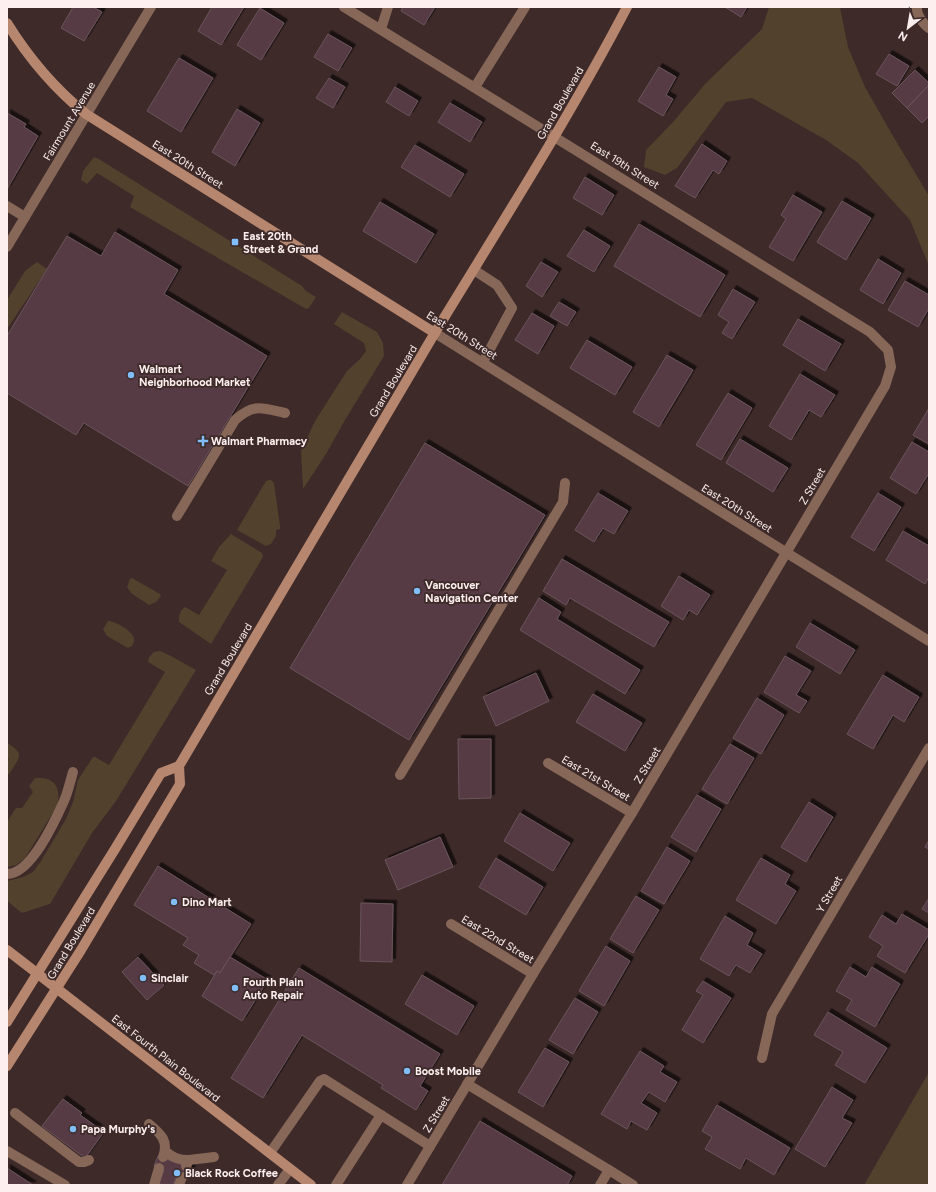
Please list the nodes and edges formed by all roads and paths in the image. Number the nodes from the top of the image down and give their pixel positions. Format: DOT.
graph roads {
  1 [pos="151,7"];
  2 [pos="344,7"];
  3 [pos="388,7"];
  4 [pos="525,7"];
  5 [pos="627,7"];
  6 [pos="917,9"];
  7 [pos="8,27"];
  8 [pos="929,28"];
  9 [pos="381,29"];
  10 [pos="475,87"];
  11 [pos="86,114"];
  12 [pos="555,136"];
  13 [pos="7,206"];
  14 [pos="25,217"];
  15 [pos="7,247"];
  16 [pos="476,266"];
  17 [pos="436,333"];
  18 [pos="888,350"];
  19 [pos="483,362"];
  20 [pos="286,413"];
  21 [pos="565,483"];
  22 [pos="177,516"];
  23 [pos="787,553"];
  24 [pos="929,641"];
  25 [pos="929,748"];
  26 [pos="548,763"];
  27 [pos="179,766"];
  28 [pos="73,772"];
  29 [pos="400,775"];
  30 [pos="632,813"];
  31 [pos="7,874"];
  32 [pos="451,924"];
  33 [pos="7,950"];
  34 [pos="37,974"];
  35 [pos="533,974"];
  36 [pos="57,988"];
  37 [pos="7,1022"];
  38 [pos="762,1058"];
  39 [pos="7,1066"];
  40 [pos="467,1084"];
  41 [pos="15,1112"];
  42 [pos="381,1115"];
  43 [pos="149,1124"];
  44 [pos="430,1146"];
  45 [pos="7,1151"];
  46 [pos="270,1154"];
  47 [pos="214,1157"];
  48 [pos="89,1160"];
  49 [pos="159,1168"];
  50 [pos="290,1169"];
  51 [pos="609,1170"];
  52 [pos="65,1185"];
  53 [pos="154,1185"];
  54 [pos="278,1185"];
  55 [pos="311,1185"];
  56 [pos="336,1185"];
  57 [pos="407,1185"];
  58 [pos="600,1185"];
  59 [pos="633,1185"];
  1 -- 11 [label="street, Fairmount Avenue"];
  2 -- 9 [label="street, East 19th Street"];
  3 -- 9 [label="street"];
  4 -- 10 [label="street"];
  5 -- 12 [label="main road, Grand Boulevard"];
  6 -- 8 [label="street"];
  7 -- 11 [label="main road, East 20th Street"];
  9 -- 10 [label="street, East 19th Street"];
  10 -- 12 [label="street, East 19th Street"];
  11 -- 14 [label="street, Fairmount Avenue"];
  11 -- 17 [label="main road, East 20th Street"];
  12 -- 16 [label="main road, Grand Boulevard"];
  12 -- 18 [label="street, East 19th Street"];
  13 -- 14 [label="street"];
  14 -- 15 [label="street, Fairmount Avenue"];
  16 -- 17 [label="main road, Grand Boulevard"];
  16 -- 19 [label="street"];
  17 -- 19 [label="street, East 20th Street"];
  17 -- 27 [label="main road, Grand Boulevard"];
  18 -- 23 [label="street, Z Street"];
  19 -- 23 [label="street, East 20th Street"];
  20 -- 22 [label="street"];
  21 -- 29 [label="street"];
  23 -- 24 [label="street, East 20th Street"];
  23 -- 30 [label="street, Z Street"];
  25 -- 38 [label="street, Y Street"];
  26 -- 30 [label="street, East 21st Street"];
  27 -- 34 [label="main road, Grand Boulevard"];
  27 -- 36 [label="main road, Grand Boulevard"];
  28 -- 31 [label="street"];
  30 -- 35 [label="street, Z Street"];
  32 -- 35 [label="street, East 22nd Street"];
  33 -- 34 [label="main road, East Fourth Plain Boulevard"];
  34 -- 36 [label="main road, East Fourth Plain Boulevard"];
  34 -- 37 [label="main road, Grand Boulevard"];
  35 -- 40 [label="street, Z Street"];
  36 -- 39 [label="main road, Grand Boulevard"];
  36 -- 46 [label="main road, East Fourth Plain Boulevard"];
  40 -- 44 [label="street, Z Street"];
  40 -- 51 [label="street"];
  41 -- 48 [label="street"];
  42 -- 44 [label="street"];
  42 -- 46 [label="street"];
  42 -- 56 [label="street"];
  43 -- 47 [label="street"];
  44 -- 57 [label="street, Z Street"];
  45 -- 52 [label="street"];
  46 -- 50 [label="main road, East Fourth Plain Boulevard"];
  49 -- 53 [label="street"];
  50 -- 54 [label="street"];
  50 -- 55 [label="main road, East Fourth Plain Boulevard"];
  51 -- 58 [label="street"];
  51 -- 59 [label="street"];
}
